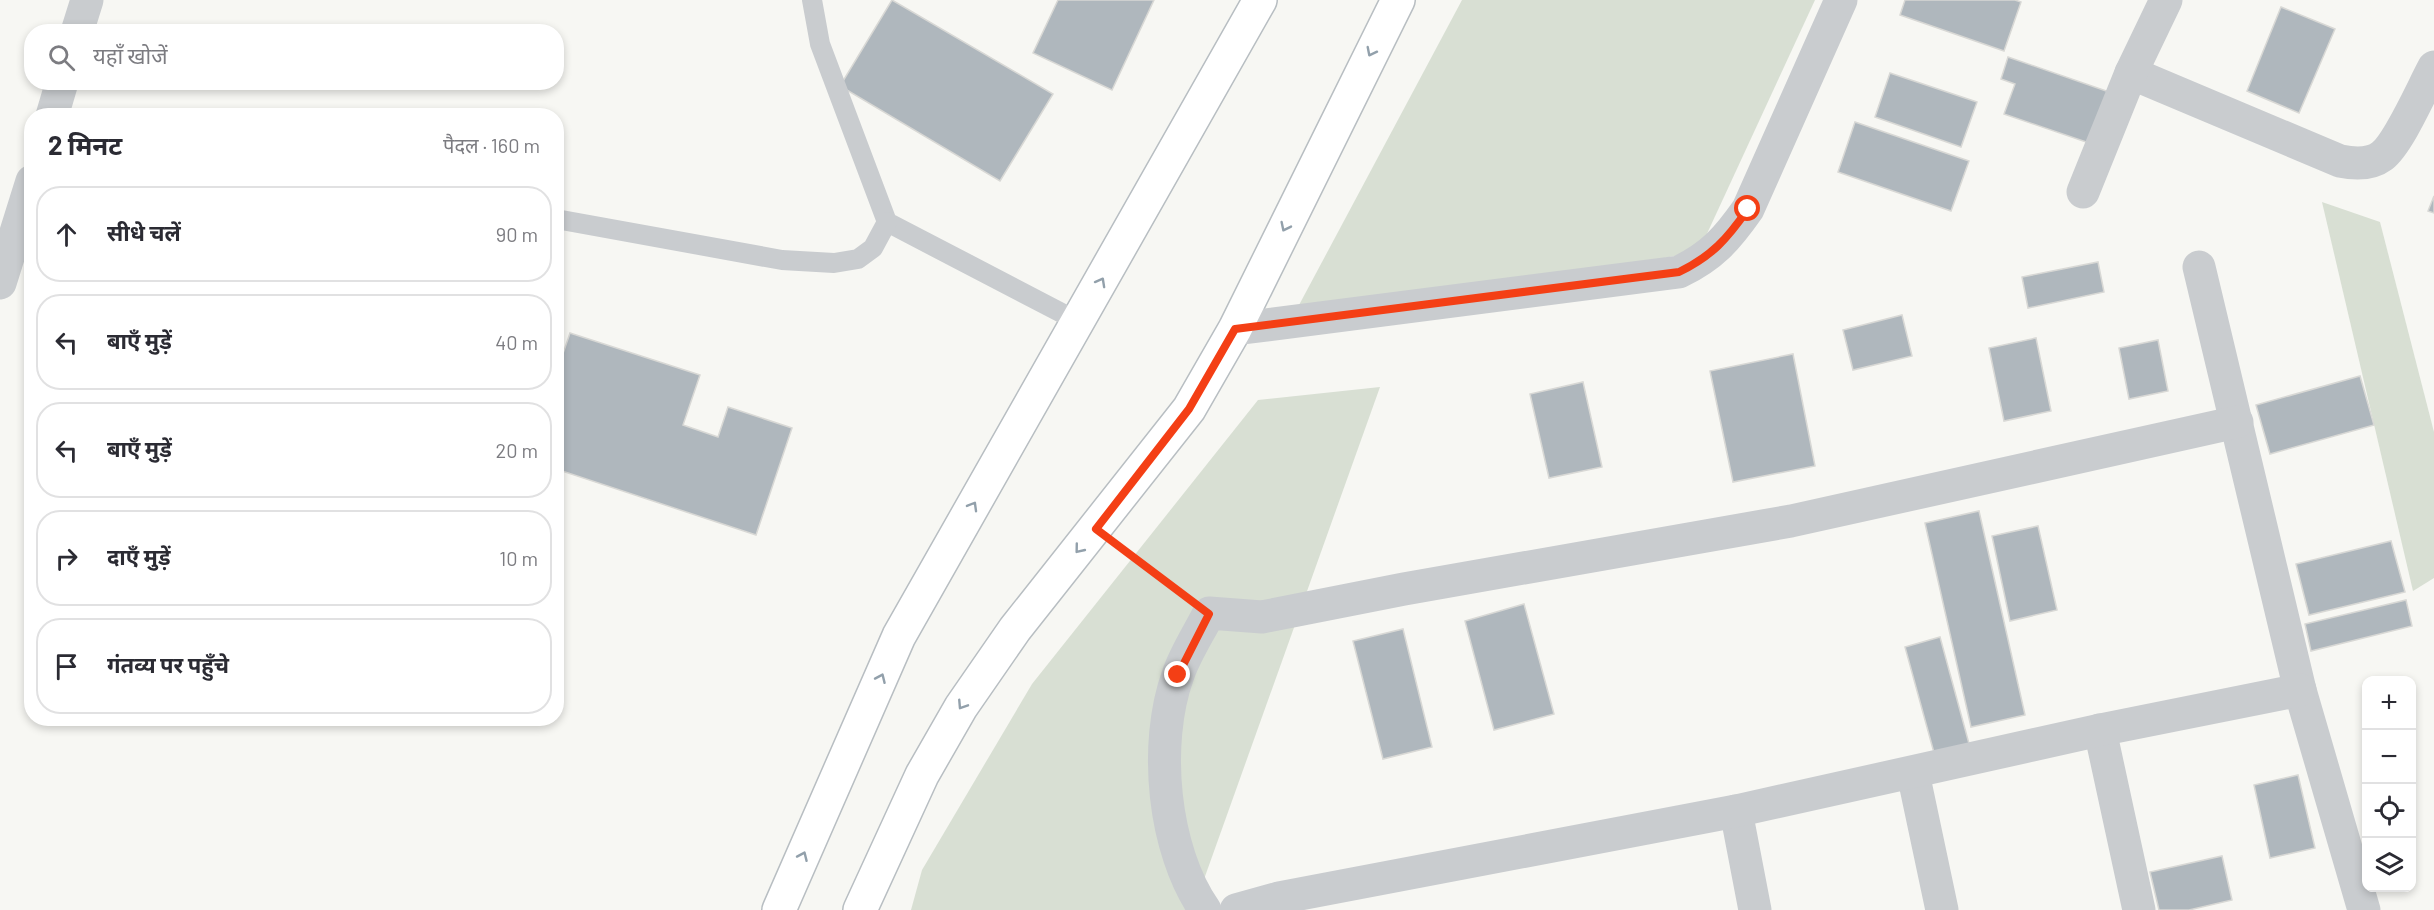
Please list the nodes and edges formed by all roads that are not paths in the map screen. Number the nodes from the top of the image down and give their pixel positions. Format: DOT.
graph roads {
  1 [pos="87,0"];
  2 [pos="812,0"];
  3 [pos="1260,0"];
  4 [pos="1398,0"];
  5 [pos="1841,0"];
  6 [pos="2166,0"];
  7 [pos="80,24"];
  8 [pos="2434,67"];
  9 [pos="2131,73"];
  10 [pos="59,90"];
  11 [pos="54,108"];
  12 [pos="2083,192"];
  13 [pos="24,206"];
  14 [pos="564,220"];
  15 [pos="887,222"];
  16 [pos="2199,267"];
  17 [pos="0,283"];
  18 [pos="1079,322"];
  19 [pos="1235,329"];
  20 [pos="2237,422"];
  21 [pos="2300,690"];
  22 [pos="2100,730"];
  23 [pos="1913,773"];
  24 [pos="1736,812"];
  25 [pos="1268,901"];
  26 [pos="779,910"];
  27 [pos="860,910"];
  28 [pos="1205,910"];
  29 [pos="1236,910"];
  30 [pos="1299,910"];
  31 [pos="1755,910"];
  32 [pos="1942,910"];
  33 [pos="2139,910"];
  34 [pos="2364,910"];
  1 -- 7 [label="street"];
  2 -- 15 [label="lane"];
  18 -- 3 [label="street, one-way"];
  4 -- 19 [label="street, one-way"];
  5 -- 19 [label="street"];
  6 -- 9 [label="street"];
  8 -- 9 [label="street"];
  9 -- 12 [label="street"];
  10 -- 11 [label="street"];
  13 -- 17 [label="street"];
  14 -- 15 [label="lane"];
  15 -- 18 [label="lane"];
  16 -- 20 [label="street"];
  26 -- 18 [label="street, one-way"];
  19 -- 27 [label="street, one-way"];
  20 -- 21 [label="street"];
  20 -- 28 [label="street"];
  21 -- 22 [label="street"];
  21 -- 34 [label="street"];
  22 -- 23 [label="street"];
  22 -- 33 [label="street"];
  23 -- 24 [label="street"];
  23 -- 32 [label="street"];
  24 -- 25 [label="street"];
  24 -- 31 [label="street"];
  25 -- 29 [label="street"];
  25 -- 30 [label="street"];
}
